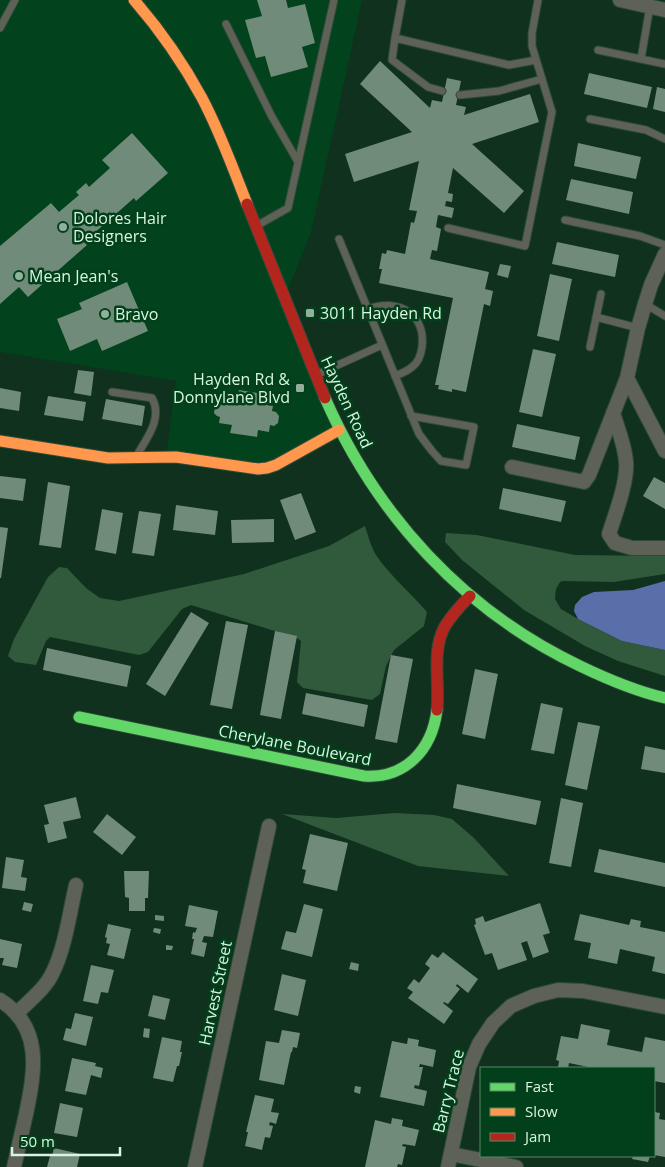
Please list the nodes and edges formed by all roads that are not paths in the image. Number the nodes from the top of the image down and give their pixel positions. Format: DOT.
graph roads {
  1 [pos="14,0"];
  2 [pos="134,0"];
  3 [pos="334,0"];
  4 [pos="402,0"];
  5 [pos="538,0"];
  6 [pos="620,0"];
  7 [pos="650,6"];
  8 [pos="665,10"];
  9 [pos="226,24"];
  10 [pos="0,28"];
  11 [pos="395,38"];
  12 [pos="598,50"];
  13 [pos="641,59"];
  14 [pos="536,60"];
  15 [pos="665,64"];
  16 [pos="542,78"];
  17 [pos="442,91"];
  18 [pos="460,95"];
  19 [pos="590,119"];
  20 [pos="665,139"];
  21 [pos="298,162"];
  22 [pos="565,220"];
  23 [pos="256,226"];
  24 [pos="448,228"];
  25 [pos="339,239"];
  26 [pos="665,245"];
  27 [pos="663,263"];
  28 [pos="601,294"];
  29 [pos="645,304"];
  30 [pos="368,309"];
  31 [pos="665,316"];
  32 [pos="596,317"];
  33 [pos="638,328"];
  34 [pos="382,345"];
  35 [pos="590,347"];
  36 [pos="315,376"];
  37 [pos="395,376"];
  38 [pos="628,378"];
  39 [pos="112,392"];
  40 [pos="613,413"];
  41 [pos="411,416"];
  42 [pos="339,430"];
  43 [pos="0,441"];
  44 [pos="665,451"];
  45 [pos="136,458"];
  46 [pos="512,467"];
  47 [pos="665,548"];
  48 [pos="470,596"];
  49 [pos="665,698"];
  50 [pos="79,717"];
  51 [pos="269,826"];
  52 [pos="76,885"];
  53 [pos="0,1000"];
  54 [pos="665,1008"];
  55 [pos="17,1013"];
  56 [pos="450,1160"];
  57 [pos="14,1167"];
  58 [pos="195,1167"];
  59 [pos="516,1167"];
  1 -- 10 [label="lane"];
  2 -- 23 [label="main road, Hayden Road"];
  3 -- 21 [label="lane"];
  4 -- 11 [label="lane"];
  5 -- 14 [label="lane"];
  6 -- 7 [label="street"];
  7 -- 8 [label="street"];
  7 -- 13 [label="lane"];
  9 -- 21 [label="lane"];
  11 -- 14 [label="lane"];
  11 -- 17 [label="lane"];
  12 -- 13 [label="lane"];
  13 -- 15 [label="lane"];
  14 -- 16 [label="lane"];
  16 -- 18 [label="lane"];
  16 -- 24 [label="lane"];
  19 -- 20 [label="lane"];
  21 -- 23 [label="lane"];
  22 -- 26 [label="lane"];
  23 -- 36 [label="main road, Hayden Road"];
  25 -- 30 [label="lane"];
  27 -- 29 [label="street"];
  28 -- 32 [label="lane"];
  29 -- 31 [label="lane"];
  29 -- 33 [label="street"];
  30 -- 34 [label="lane"];
  30 -- 37 [label="lane"];
  32 -- 33 [label="lane"];
  32 -- 35 [label="lane"];
  33 -- 38 [label="street"];
  34 -- 36 [label="lane"];
  34 -- 37 [label="lane"];
  36 -- 42 [label="main road, Hayden Road"];
  37 -- 41 [label="lane"];
  38 -- 40 [label="street"];
  38 -- 44 [label="street"];
  39 -- 45 [label="lane"];
  40 -- 46 [label="street"];
  40 -- 47 [label="street"];
  41 -- 41 [label="lane"];
  42 -- 45 [label="main road"];
  42 -- 48 [label="main road, Hayden Road"];
  43 -- 45 [label="main road"];
  48 -- 49 [label="main road, Hayden Road"];
  48 -- 50 [label="main road, Cherylane Boulevard"];
  51 -- 58 [label="street, Harvest Street"];
  52 -- 55 [label="street"];
  53 -- 55 [label="street"];
  54 -- 56 [label="street, Barry Trace"];
  55 -- 57 [label="street"];
  56 -- 59 [label="street"];
}
